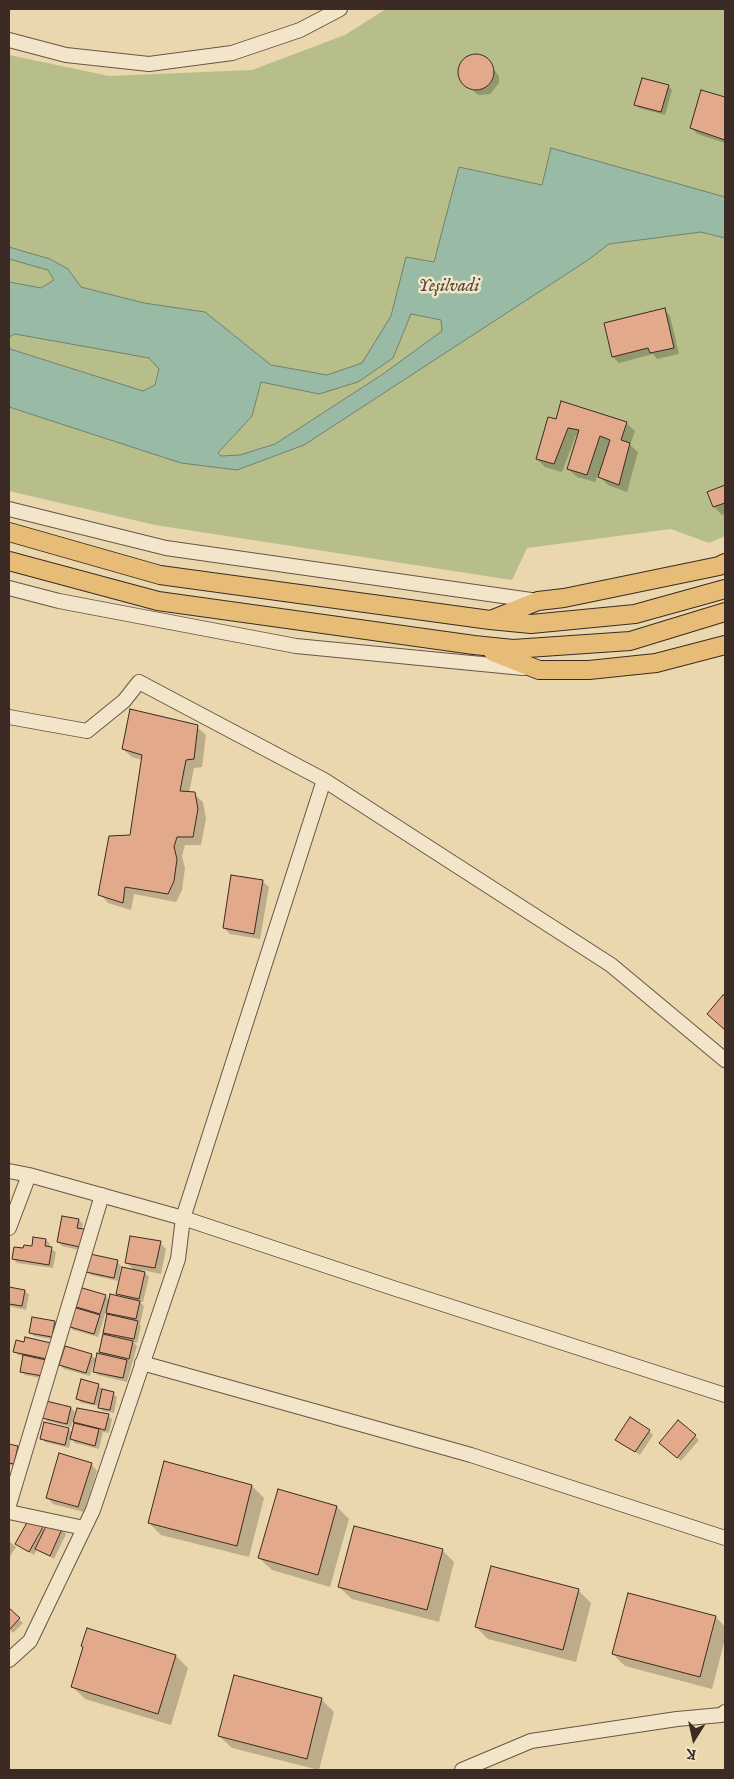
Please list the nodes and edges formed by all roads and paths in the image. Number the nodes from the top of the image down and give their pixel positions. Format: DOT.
graph roads {
  1 [pos="340,9"];
  2 [pos="9,40"];
  3 [pos="9,509"];
  4 [pos="9,532"];
  5 [pos="9,561"];
  6 [pos="725,563"];
  7 [pos="9,588"];
  8 [pos="725,589"];
  9 [pos="538,601"];
  10 [pos="725,612"];
  11 [pos="490,620"];
  12 [pos="474,645"];
  13 [pos="725,645"];
  14 [pos="538,670"];
  15 [pos="9,717"];
  16 [pos="324,780"];
  17 [pos="725,1060"];
  18 [pos="9,1171"];
  19 [pos="29,1175"];
  20 [pos="102,1195"];
  21 [pos="183,1218"];
  22 [pos="9,1228"];
  23 [pos="142,1363"];
  24 [pos="725,1395"];
  25 [pos="9,1505"];
  26 [pos="9,1512"];
  27 [pos="84,1528"];
  28 [pos="725,1538"];
  29 [pos="9,1660"];
  30 [pos="725,1712"];
  31 [pos="462,1770"];
  1 -- 2 [label="street"];
  3 -- 9 [label="street"];
  4 -- 11 [label="main road"];
  5 -- 12 [label="main road"];
  6 -- 9 [label="main road"];
  7 -- 14 [label="street"];
  8 -- 11 [label="main road"];
  9 -- 11 [label="main road"];
  10 -- 12 [label="main road"];
  12 -- 14 [label="main road"];
  13 -- 14 [label="main road"];
  15 -- 16 [label="street"];
  16 -- 17 [label="street"];
  16 -- 21 [label="street"];
  18 -- 19 [label="street"];
  19 -- 20 [label="street"];
  19 -- 22 [label="street"];
  20 -- 21 [label="street"];
  20 -- 25 [label="street"];
  21 -- 23 [label="street"];
  21 -- 24 [label="street"];
  23 -- 27 [label="street"];
  23 -- 28 [label="street"];
  26 -- 27 [label="street"];
  27 -- 29 [label="street"];
  30 -- 31 [label="street"];
}
